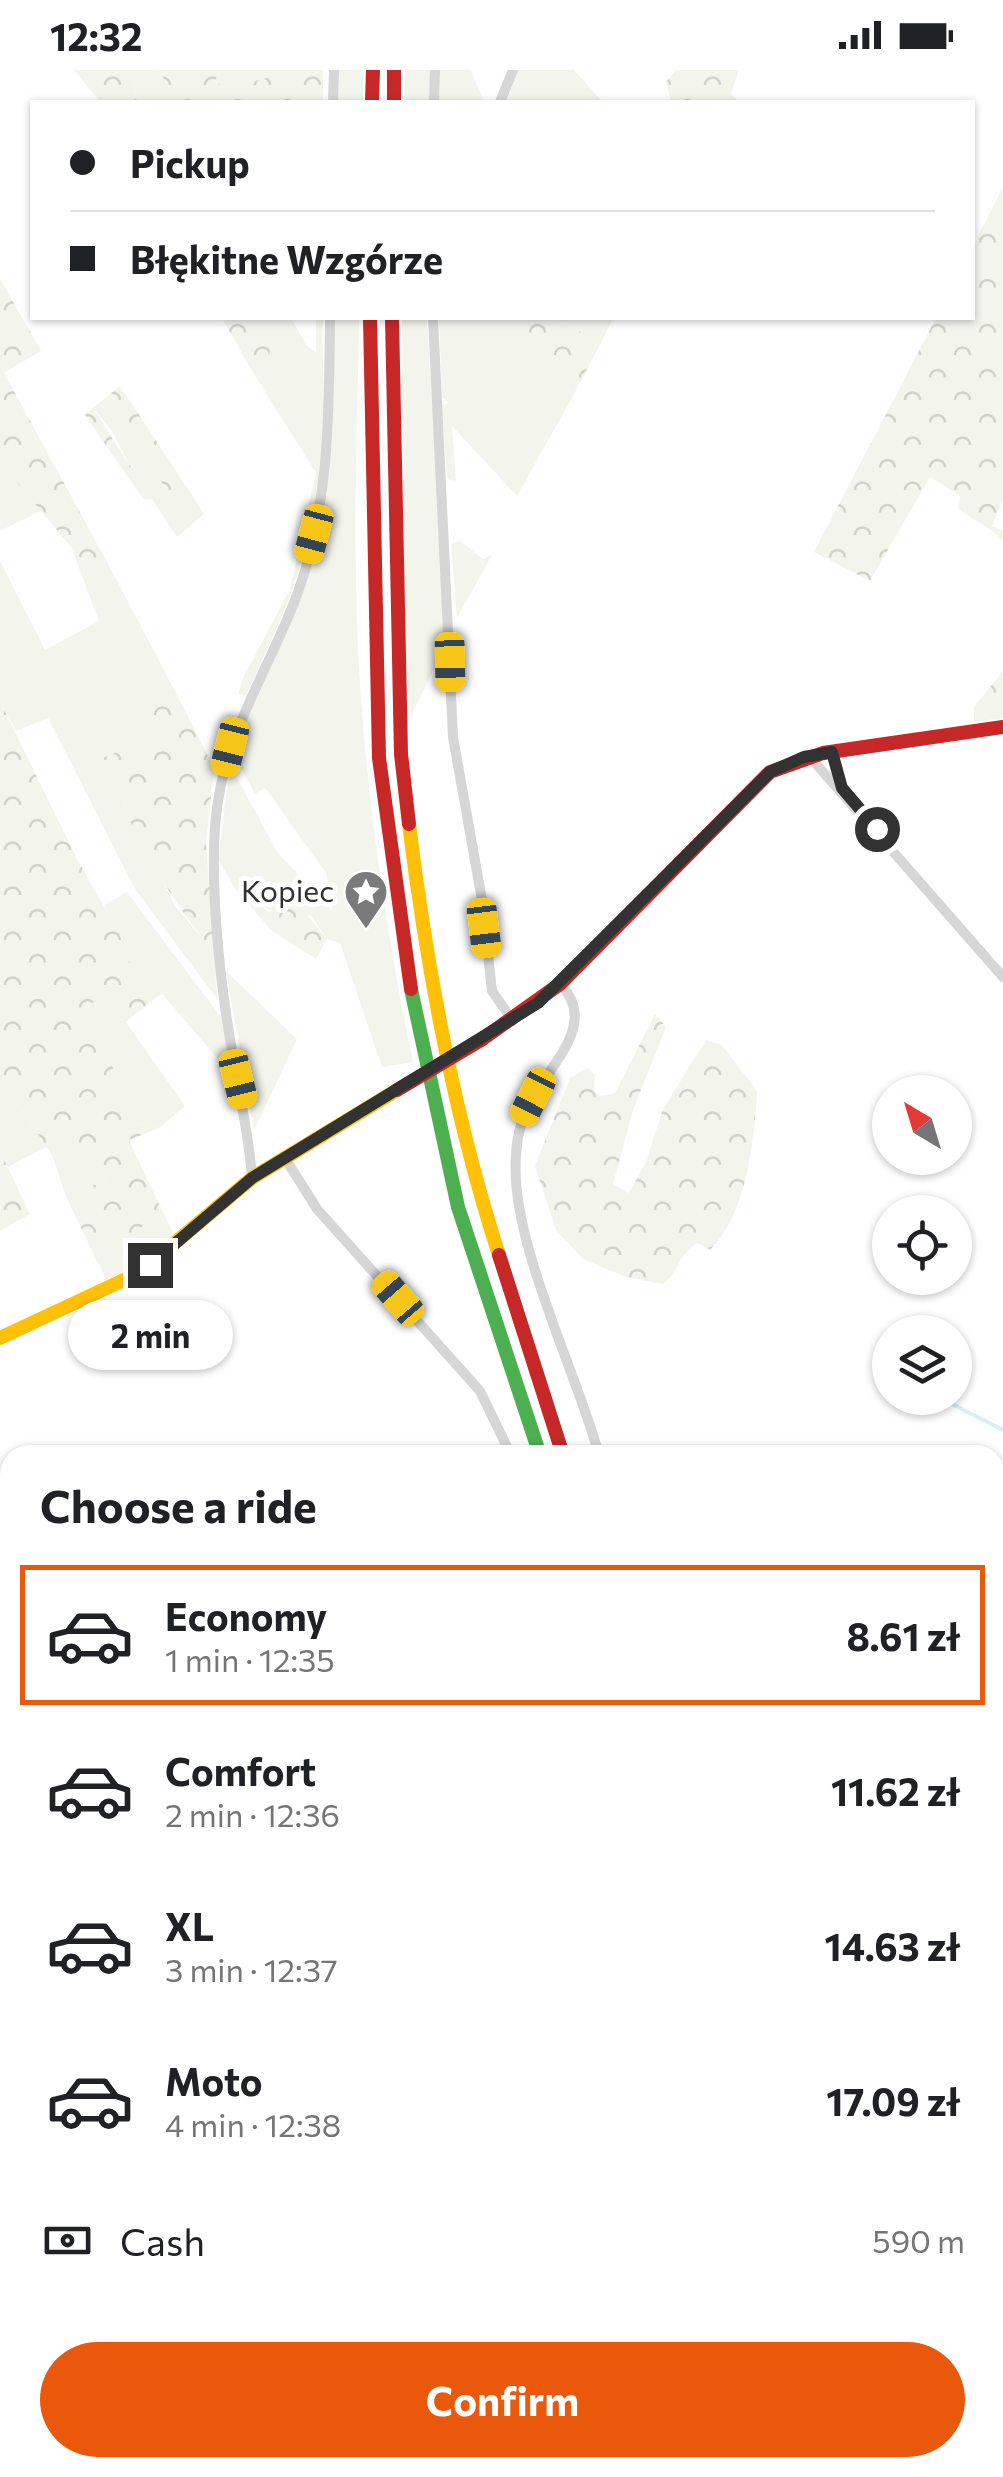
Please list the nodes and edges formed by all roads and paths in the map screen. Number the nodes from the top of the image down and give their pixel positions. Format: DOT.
graph roads {
  1 [pos="334,70"];
  2 [pos="373,70"];
  3 [pos="394,70"];
  4 [pos="435,70"];
  5 [pos="513,70"];
  6 [pos="334,100"];
  7 [pos="372,100"];
  8 [pos="394,100"];
  9 [pos="434,100"];
  10 [pos="501,100"];
  11 [pos="330,320"];
  12 [pos="370,320"];
  13 [pos="392,320"];
  14 [pos="433,320"];
  15 [pos="1003,726"];
  16 [pos="832,752"];
  17 [pos="814,755"];
  18 [pos="842,788"];
  19 [pos="1003,977"];
  20 [pos="560,984"];
  21 [pos="512,1021"];
  22 [pos="285,1158"];
  23 [pos="252,1178"];
  24 [pos="0,1338"];
  25 [pos="506,1445"];
  26 [pos="537,1445"];
  27 [pos="560,1445"];
  28 [pos="596,1445"];
  1 -- 6 [label="street"];
  2 -- 7 [label="main road"];
  3 -- 8 [label="main road"];
  4 -- 9 [label="street"];
  5 -- 10 [label="street"];
  11 -- 23 [label="street"];
  12 -- 26 [label="main road"];
  13 -- 27 [label="main road"];
  14 -- 21 [label="street"];
  15 -- 16 [label="main road"];
  16 -- 17 [label="main road"];
  16 -- 18 [label="street"];
  17 -- 18 [label="street"];
  17 -- 20 [label="main road"];
  18 -- 19 [label="street"];
  20 -- 21 [label="main road"];
  20 -- 28 [label="street"];
  21 -- 22 [label="main road, bridge"];
  22 -- 23 [label="main road"];
  22 -- 25 [label="street"];
  23 -- 24 [label="main road"];
}
